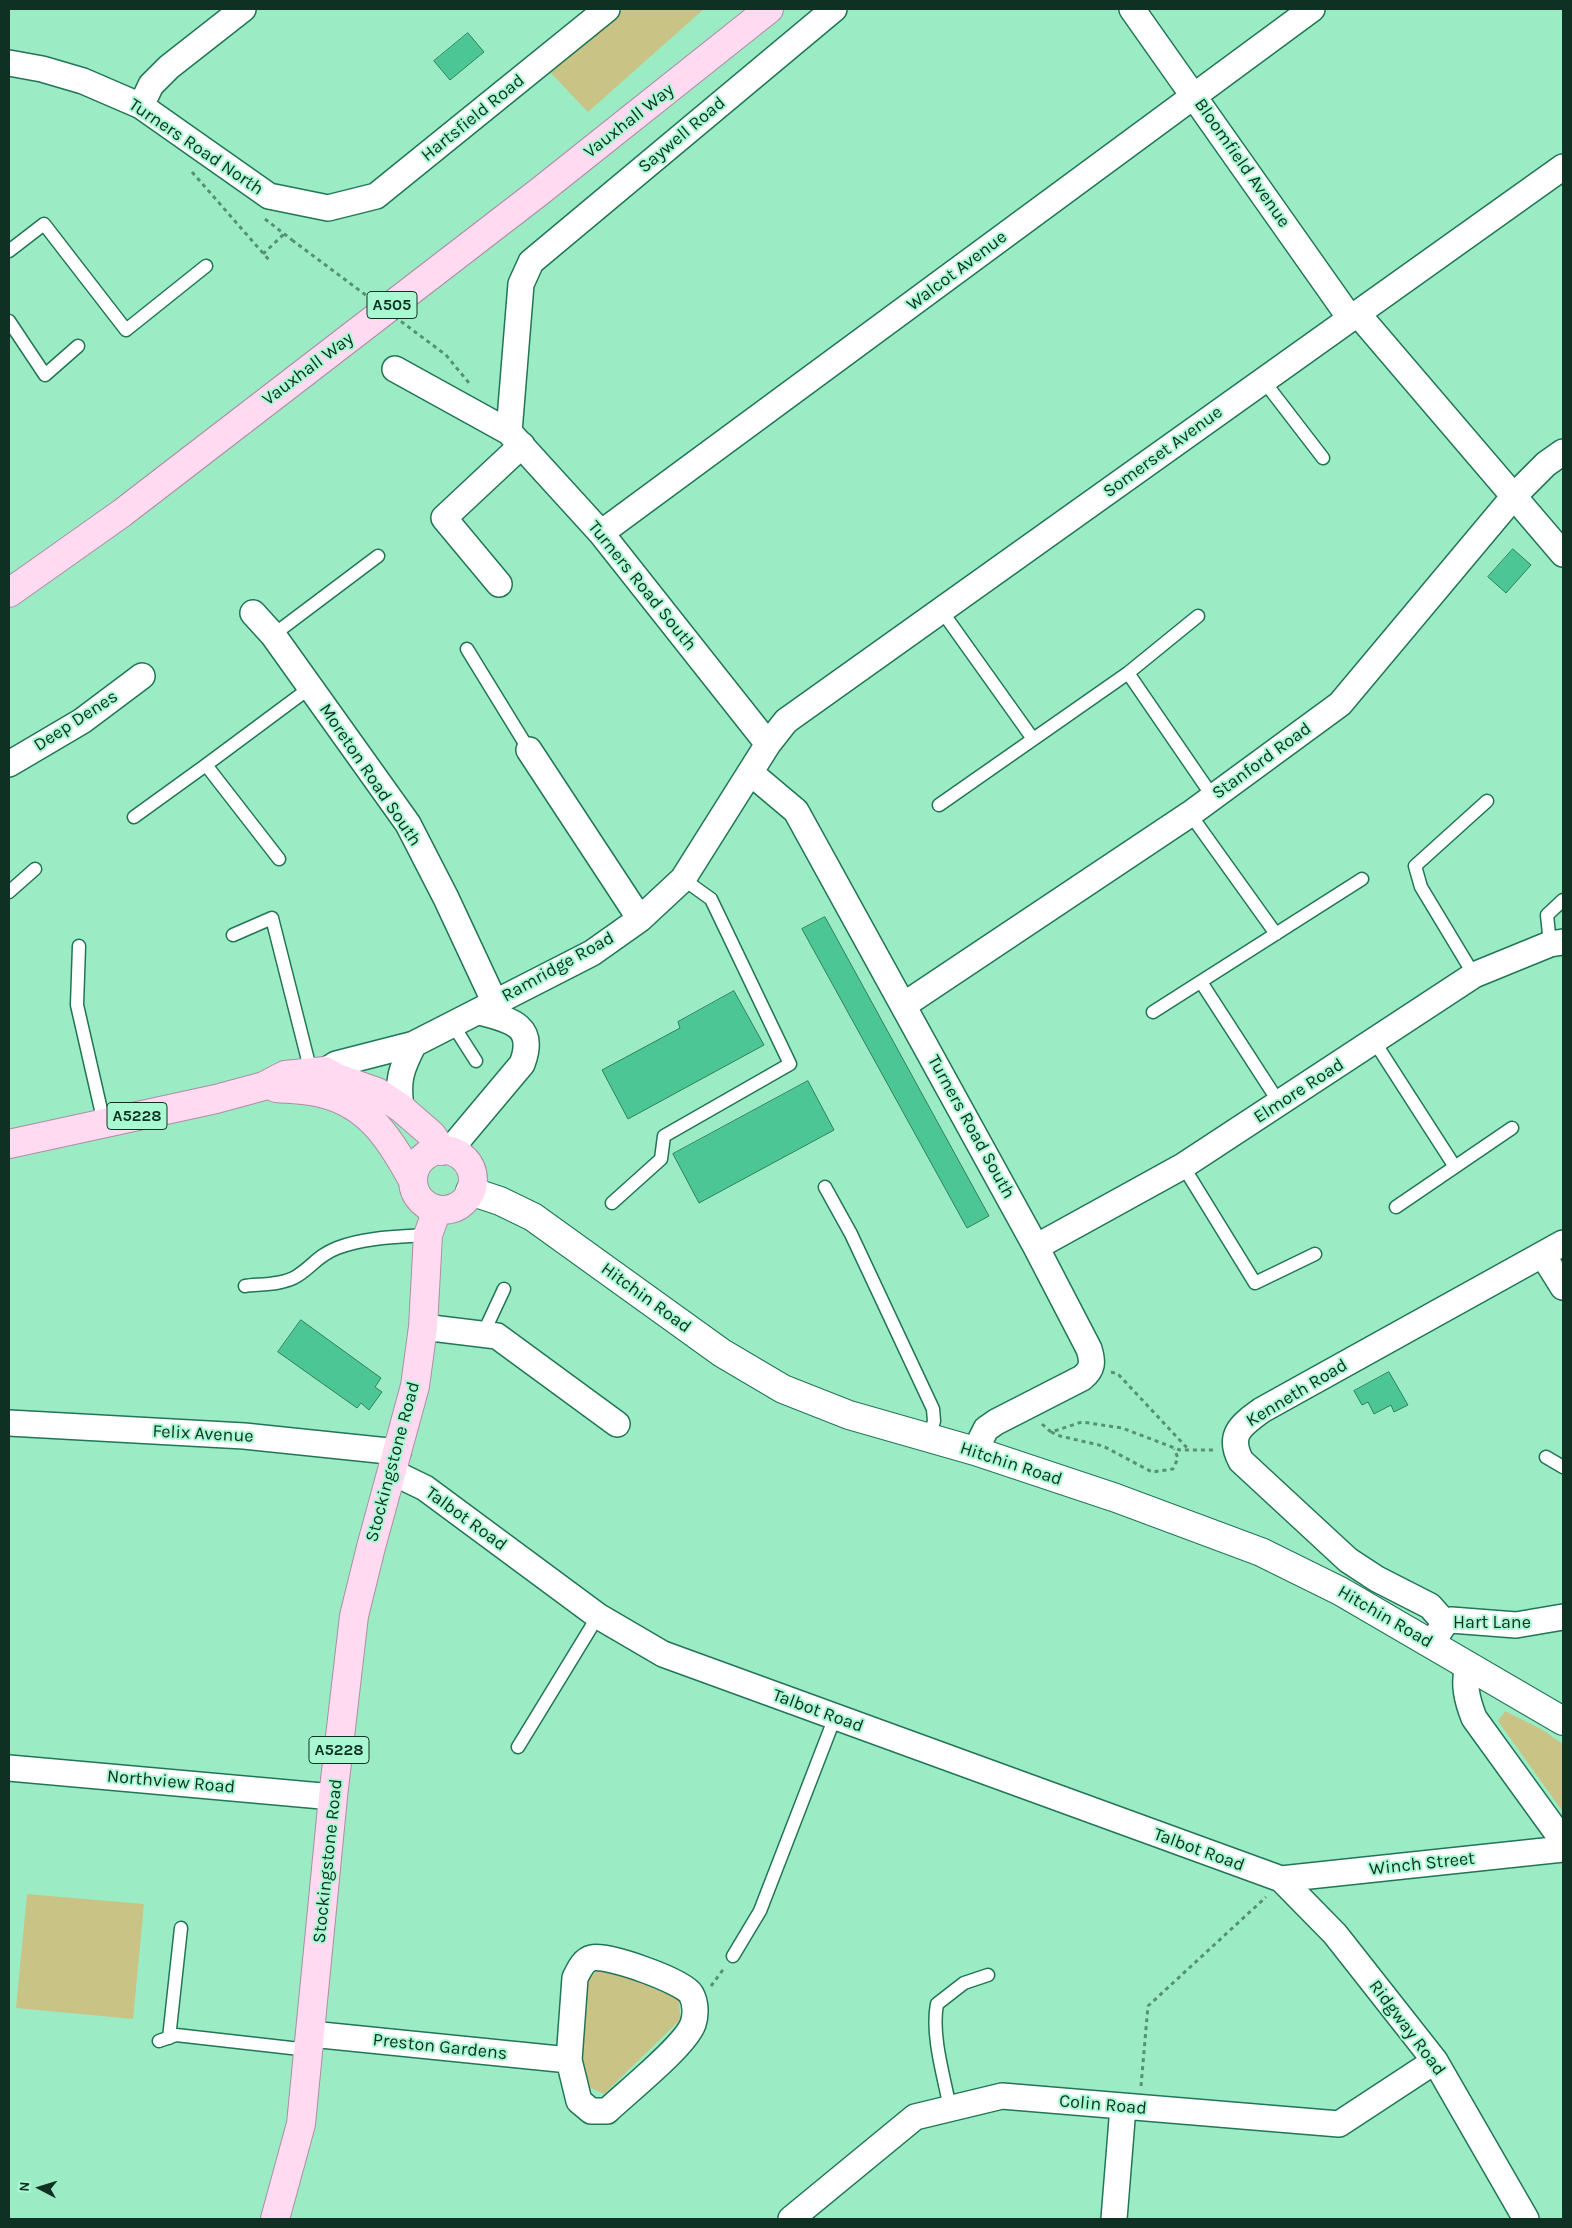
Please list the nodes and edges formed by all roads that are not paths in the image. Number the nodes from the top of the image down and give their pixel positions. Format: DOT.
graph roads {
  1 [pos="243,9"];
  2 [pos="607,9"];
  3 [pos="769,9"];
  4 [pos="834,9"];
  5 [pos="1132,9"];
  6 [pos="1312,9"];
  7 [pos="9,63"];
  8 [pos="1195,95"];
  9 [pos="141,106"];
  10 [pos="1563,167"];
  11 [pos="328,208"];
  12 [pos="9,251"];
  13 [pos="206,266"];
  14 [pos="1354,316"];
  15 [pos="9,321"];
  16 [pos="78,346"];
  17 [pos="395,369"];
  18 [pos="1263,380"];
  19 [pos="516,439"];
  20 [pos="1563,452"];
  21 [pos="1323,458"];
  22 [pos="1515,495"];
  23 [pos="601,532"];
  24 [pos="1563,554"];
  25 [pos="378,556"];
  26 [pos="499,584"];
  27 [pos="9,593"];
  28 [pos="941,610"];
  29 [pos="253,613"];
  30 [pos="1198,616"];
  31 [pos="273,635"];
  32 [pos="466,649"];
  33 [pos="1128,673"];
  34 [pos="142,676"];
  35 [pos="311,687"];
  36 [pos="1034,739"];
  37 [pos="768,744"];
  38 [pos="529,750"];
  39 [pos="9,764"];
  40 [pos="206,764"];
  41 [pos="752,774"];
  42 [pos="1214,797"];
  43 [pos="1486,800"];
  44 [pos="939,805"];
  45 [pos="1190,814"];
  46 [pos="134,817"];
  47 [pos="278,859"];
  48 [pos="35,869"];
  49 [pos="683,879"];
  50 [pos="1362,879"];
  51 [pos="9,892"];
  52 [pos="1563,900"];
  53 [pos="640,919"];
  54 [pos="1276,934"];
  55 [pos="233,935"];
  56 [pos="1557,943"];
  57 [pos="79,946"];
  58 [pos="1474,975"];
  59 [pos="1201,982"];
  60 [pos="904,1005"];
  61 [pos="487,1007"];
  62 [pos="1153,1012"];
  63 [pos="453,1025"];
  64 [pos="1374,1041"];
  65 [pos="414,1044"];
  66 [pos="476,1061"];
  67 [pos="316,1078"];
  68 [pos="1280,1104"];
  69 [pos="401,1108"];
  70 [pos="104,1123"];
  71 [pos="1512,1128"];
  72 [pos="9,1144"];
  73 [pos="446,1151"];
  74 [pos="1184,1166"];
  75 [pos="1456,1167"];
  76 [pos="413,1181"];
  77 [pos="825,1187"];
  78 [pos="470,1191"];
  79 [pos="612,1203"];
  80 [pos="1396,1208"];
  81 [pos="437,1210"];
  82 [pos="428,1235"];
  83 [pos="1036,1247"];
  84 [pos="1553,1249"];
  85 [pos="1315,1254"];
  86 [pos="244,1286"];
  87 [pos="1563,1287"];
  88 [pos="504,1289"];
  89 [pos="423,1327"];
  90 [pos="483,1334"];
  91 [pos="9,1423"];
  92 [pos="617,1424"];
  93 [pos="929,1438"];
  94 [pos="975,1451"];
  95 [pos="1546,1457"];
  96 [pos="395,1462"];
  97 [pos="1563,1467"];
  98 [pos="598,1616"];
  99 [pos="1563,1617"];
  100 [pos="1438,1633"];
  101 [pos="1468,1665"];
  102 [pos="834,1717"];
  103 [pos="1563,1721"];
  104 [pos="518,1747"];
  105 [pos="9,1768"];
  106 [pos="333,1797"];
  107 [pos="1563,1841"];
  108 [pos="1563,1849"];
  109 [pos="1281,1879"];
  110 [pos="181,1928"];
  111 [pos="733,1956"];
  112 [pos="988,1975"];
  113 [pos="310,2042"];
  114 [pos="569,2060"];
  115 [pos="1435,2061"];
  116 [pos="1131,2107"];
  117 [pos="950,2108"];
  118 [pos="275,2219"];
  119 [pos="791,2219"];
  120 [pos="1114,2219"];
  121 [pos="1526,2219"];
  1 -- 9 [label="street"];
  2 -- 11 [label="street, Hartsfield Road"];
  3 -- 27 [label="main road, Vauxhall Way / A505"];
  4 -- 19 [label="street, Saywell Road"];
  5 -- 8 [label="street, Bloomfield Avenue"];
  6 -- 8 [label="street, Walcot Avenue"];
  7 -- 9 [label="street, Turners Road North"];
  8 -- 14 [label="street, Bloomfield Avenue"];
  8 -- 23 [label="street, Walcot Avenue"];
  9 -- 11 [label="street, Turners Road North"];
  10 -- 14 [label="street, Somerset Avenue"];
  12 -- 13 [label="lane"];
  14 -- 18 [label="street, Somerset Avenue"];
  14 -- 22 [label="street, Bloomfield Avenue"];
  15 -- 16 [label="lane"];
  17 -- 19 [label="street, Turners Road South"];
  18 -- 21 [label="lane"];
  18 -- 28 [label="street, Somerset Avenue"];
  19 -- 23 [label="street, Turners Road South"];
  19 -- 26 [label="street"];
  20 -- 22 [label="street, Stanford Road"];
  22 -- 24 [label="street, Bloomfield Avenue"];
  22 -- 42 [label="street, Stanford Road"];
  23 -- 37 [label="street, Turners Road South"];
  25 -- 31 [label="lane"];
  28 -- 36 [label="lane"];
  28 -- 37 [label="street, Somerset Avenue"];
  29 -- 31 [label="street, Moreton Road South"];
  30 -- 33 [label="lane"];
  31 -- 35 [label="street, Moreton Road South"];
  32 -- 38 [label="lane"];
  33 -- 36 [label="lane"];
  33 -- 42 [label="lane"];
  34 -- 39 [label="street, Deep Denes"];
  35 -- 40 [label="lane"];
  35 -- 61 [label="street, Moreton Road South"];
  36 -- 44 [label="lane"];
  37 -- 41 [label="street, Ramridge Road"];
  38 -- 53 [label="street"];
  40 -- 46 [label="lane"];
  40 -- 47 [label="lane"];
  41 -- 49 [label="street, Ramridge Road"];
  41 -- 60 [label="street, Turners Road South"];
  42 -- 45 [label="street, Stanford Road"];
  43 -- 58 [label="lane"];
  45 -- 54 [label="lane"];
  45 -- 60 [label="street, Stanford Road"];
  48 -- 51 [label="lane"];
  49 -- 53 [label="street, Ramridge Road"];
  49 -- 79 [label="lane"];
  50 -- 54 [label="lane"];
  52 -- 56 [label="lane"];
  53 -- 61 [label="street, Ramridge Road"];
  54 -- 59 [label="lane"];
  55 -- 67 [label="lane"];
  56 -- 58 [label="street, Elmore Road"];
  57 -- 70 [label="lane"];
  58 -- 64 [label="street, Elmore Road"];
  59 -- 62 [label="lane"];
  59 -- 68 [label="lane"];
  60 -- 83 [label="street, Turners Road South"];
  61 -- 63 [label="street, Ramridge Road"];
  61 -- 73 [label="street"];
  63 -- 65 [label="street, Ramridge Road"];
  63 -- 66 [label="lane"];
  64 -- 68 [label="street, Elmore Road"];
  64 -- 75 [label="lane"];
  65 -- 67 [label="street, Ramridge Road"];
  65 -- 69 [label="street"];
  67 -- 69 [label="main road, A5228"];
  67 -- 70 [label="main road, A5228"];
  67 -- 76 [label="main road, A5228"];
  68 -- 74 [label="street, Elmore Road"];
  69 -- 73 [label="main road, A5228"];
  70 -- 72 [label="main road, A5228"];
  71 -- 75 [label="lane"];
  73 -- 76 [label="main road"];
  73 -- 78 [label="main road"];
  74 -- 83 [label="street, Elmore Road"];
  74 -- 85 [label="lane"];
  75 -- 80 [label="lane"];
  76 -- 81 [label="main road"];
  77 -- 93 [label="lane"];
  78 -- 81 [label="main road"];
  78 -- 93 [label="street, Hitchin Road"];
  81 -- 82 [label="main road, Stockingstone Road / A5228"];
  82 -- 86 [label="lane"];
  82 -- 89 [label="main road, Stockingstone Road / A5228"];
  83 -- 94 [label="street, Turners Road South"];
  84 -- 87 [label="street"];
  84 -- 100 [label="street, Kenneth Road"];
  88 -- 90 [label="lane"];
  89 -- 90 [label="street"];
  89 -- 96 [label="main road, Stockingstone Road / A5228"];
  90 -- 92 [label="street"];
  91 -- 96 [label="street, Felix Avenue"];
  93 -- 94 [label="street, Hitchin Road"];
  94 -- 100 [label="street, Hitchin Road"];
  95 -- 97 [label="lane"];
  96 -- 98 [label="street, Talbot Road"];
  96 -- 106 [label="main road, Stockingstone Road / A5228"];
  98 -- 102 [label="street, Talbot Road"];
  98 -- 104 [label="lane"];
  99 -- 100 [label="street, Hart Lane"];
  100 -- 101 [label="street, Hitchin Road"];
  101 -- 103 [label="street, Hitchin Road"];
  101 -- 107 [label="street"];
  102 -- 109 [label="street, Talbot Road"];
  102 -- 111 [label="lane"];
  105 -- 106 [label="street, Northview Road"];
  106 -- 113 [label="main road, Stockingstone Road / A5228"];
  108 -- 109 [label="street, Winch Street"];
  109 -- 115 [label="street, Ridgway Road"];
  110 -- 113 [label="lane"];
  112 -- 117 [label="lane"];
  113 -- 114 [label="street, Preston Gardens"];
  113 -- 118 [label="main road, Stockingstone Road / A5228"];
  114 -- 114 [label="street"];
  115 -- 116 [label="street, Colin Road"];
  115 -- 121 [label="street, Ridgway Road"];
  116 -- 117 [label="street, Colin Road"];
  116 -- 120 [label="street"];
  117 -- 119 [label="street, Colin Road"];
}
